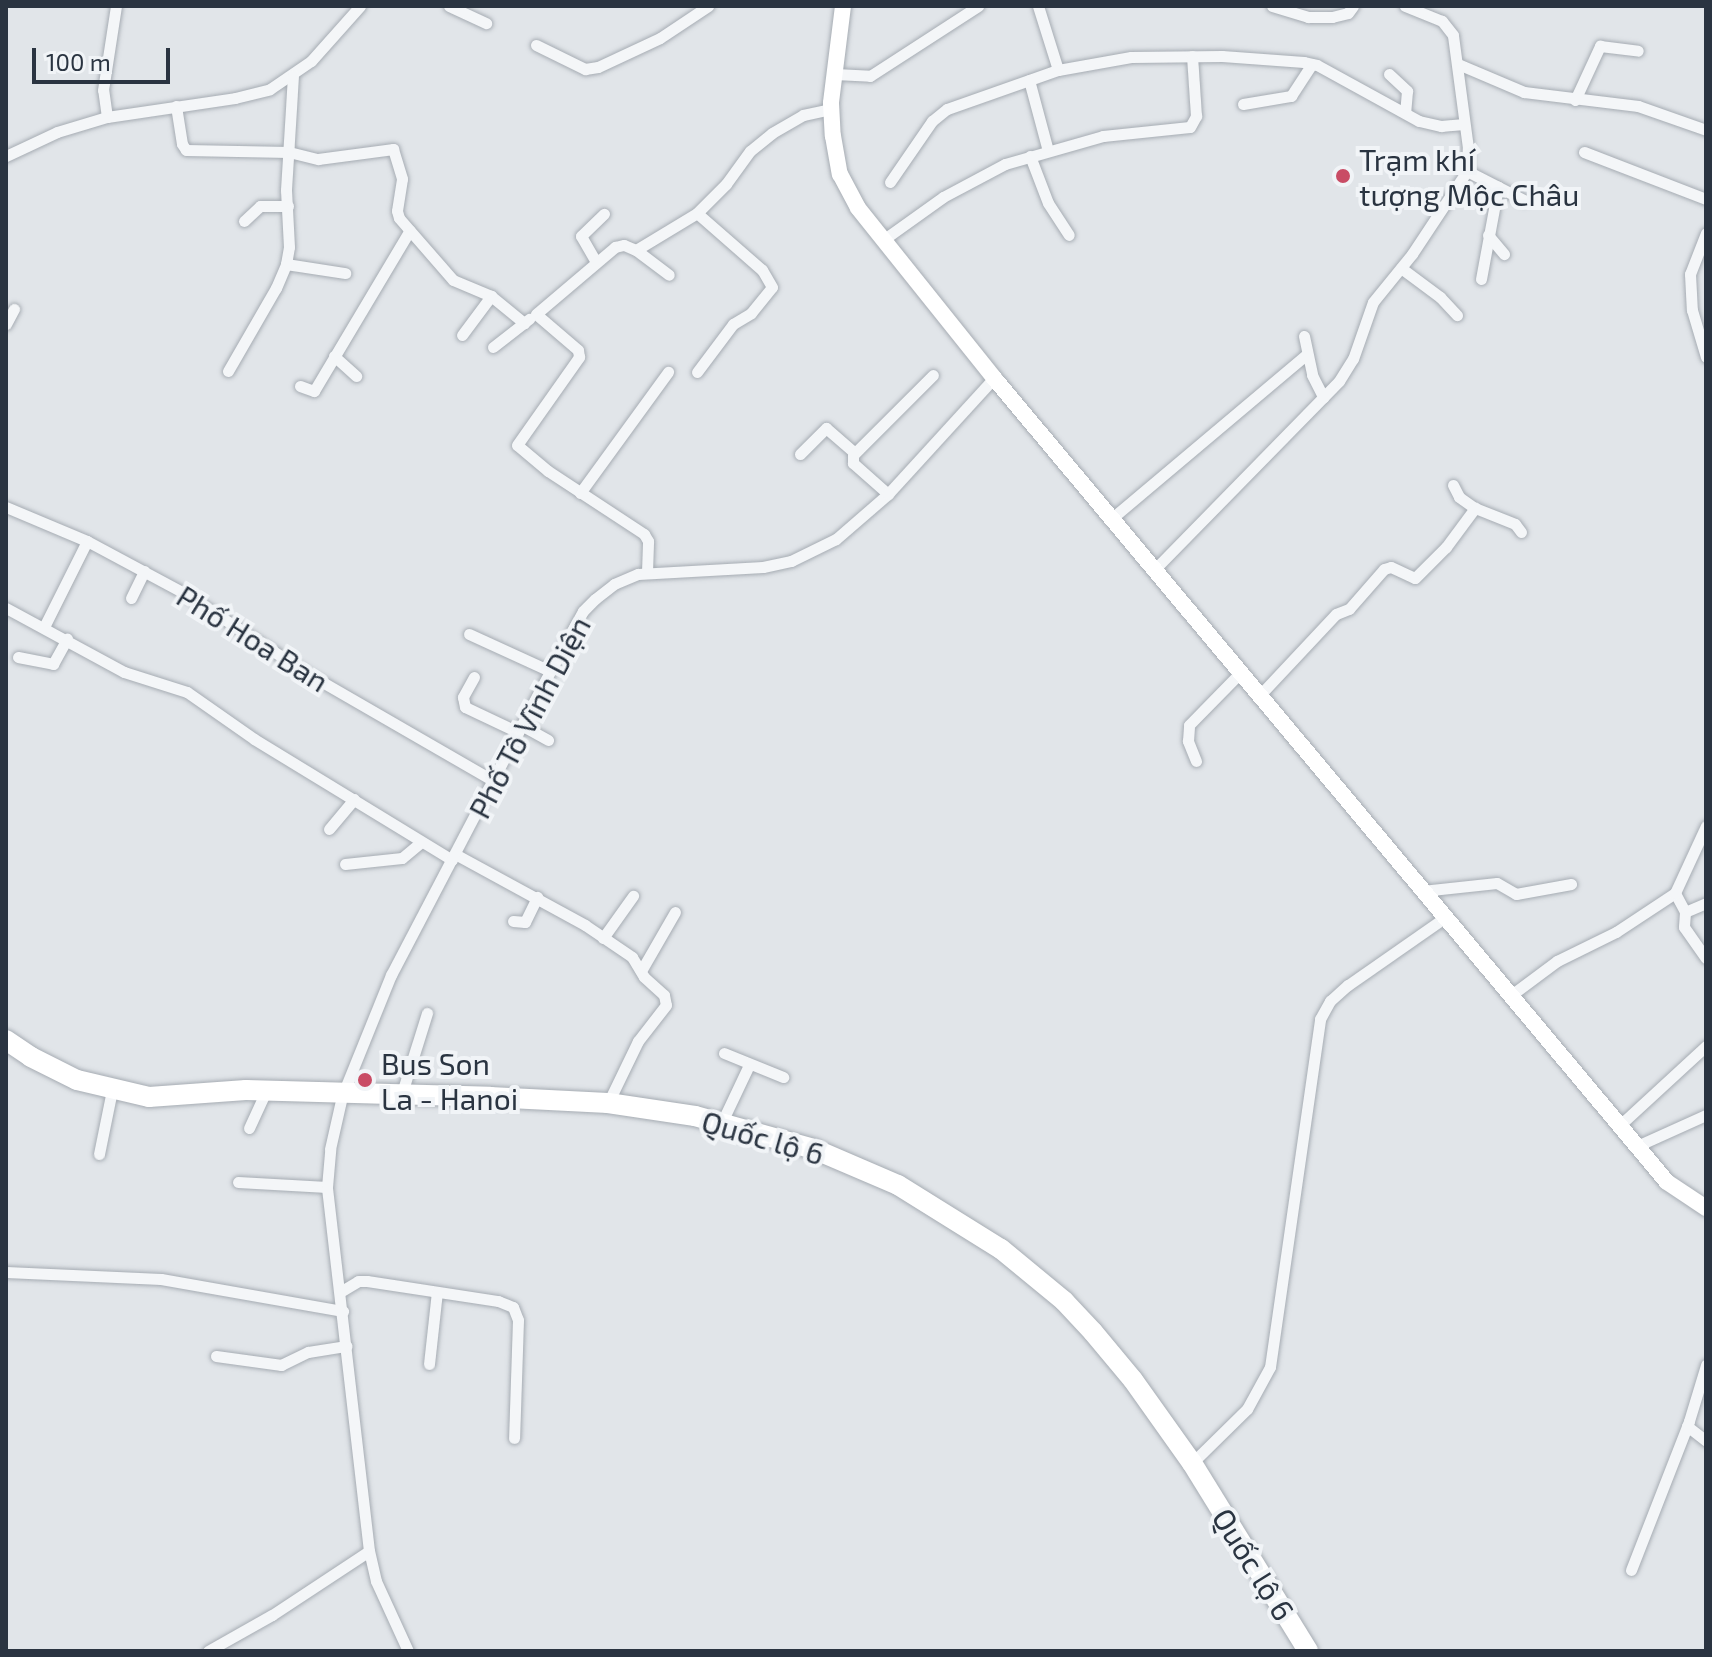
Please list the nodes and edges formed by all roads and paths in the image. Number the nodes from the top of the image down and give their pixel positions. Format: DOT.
graph roads {
  1 [pos="116,6"];
  2 [pos="360,6"];
  3 [pos="449,6"];
  4 [pos="708,6"];
  5 [pos="843,6"];
  6 [pos="978,6"];
  7 [pos="1038,6"];
  8 [pos="1272,6"];
  9 [pos="1353,6"];
  10 [pos="1405,6"];
  11 [pos="486,23"];
  12 [pos="536,45"];
  13 [pos="1638,51"];
  14 [pos="1192,56"];
  15 [pos="1312,64"];
  16 [pos="1458,64"];
  17 [pos="1058,70"];
  18 [pos="835,74"];
  19 [pos="1389,74"];
  20 [pos="293,75"];
  21 [pos="1029,80"];
  22 [pos="275,86"];
  23 [pos="1575,100"];
  24 [pos="1243,104"];
  25 [pos="176,106"];
  26 [pos="290,106"];
  27 [pos="831,109"];
  28 [pos="1405,112"];
  29 [pos="107,117"];
  30 [pos="1464,124"];
  31 [pos="1706,130"];
  32 [pos="1048,151"];
  33 [pos="289,152"];
  34 [pos="1584,152"];
  35 [pos="6,156"];
  36 [pos="1030,156"];
  37 [pos="1467,171"];
  38 [pos="890,182"];
  39 [pos="1498,187"];
  40 [pos="1706,199"];
  41 [pos="1524,200"];
  42 [pos="288,206"];
  43 [pos="697,213"];
  44 [pos="604,214"];
  45 [pos="244,221"];
  46 [pos="410,230"];
  47 [pos="1706,233"];
  48 [pos="1069,235"];
  49 [pos="1488,235"];
  50 [pos="883,240"];
  51 [pos="636,250"];
  52 [pos="1504,254"];
  53 [pos="596,262"];
  54 [pos="286,264"];
  55 [pos="1401,268"];
  56 [pos="345,273"];
  57 [pos="669,275"];
  58 [pos="1481,279"];
  59 [pos="491,296"];
  60 [pos="14,309"];
  61 [pos="536,314"];
  62 [pos="1457,315"];
  63 [pos="524,323"];
  64 [pos="6,324"];
  65 [pos="462,335"];
  66 [pos="1304,336"];
  67 [pos="493,347"];
  68 [pos="1307,354"];
  69 [pos="334,356"];
  70 [pos="1706,357"];
  71 [pos="228,371"];
  72 [pos="668,372"];
  73 [pos="697,372"];
  74 [pos="933,375"];
  75 [pos="356,376"];
  76 [pos="994,378"];
  77 [pos="300,386"];
  78 [pos="1323,397"];
  79 [pos="855,453"];
  80 [pos="800,454"];
  81 [pos="1453,485"];
  82 [pos="580,493"];
  83 [pos="888,494"];
  84 [pos="6,507"];
  85 [pos="1475,508"];
  86 [pos="1111,519"];
  87 [pos="1521,532"];
  88 [pos="87,541"];
  89 [pos="1154,570"];
  90 [pos="144,571"];
  91 [pos="647,572"];
  92 [pos="131,598"];
  93 [pos="6,608"];
  94 [pos="44,627"];
  95 [pos="469,634"];
  96 [pos="67,639"];
  97 [pos="18,657"];
  98 [pos="550,671"];
  99 [pos="1240,673"];
  100 [pos="474,677"];
  101 [pos="1259,696"];
  102 [pos="520,728"];
  103 [pos="548,740"];
  104 [pos="1196,761"];
  105 [pos="494,781"];
  106 [pos="354,799"];
  107 [pos="1706,826"];
  108 [pos="329,829"];
  109 [pos="421,842"];
  110 [pos="454,857"];
  111 [pos="345,864"];
  112 [pos="1571,884"];
  113 [pos="1422,891"];
  114 [pos="1675,893"];
  115 [pos="633,896"];
  116 [pos="537,897"];
  117 [pos="1706,903"];
  118 [pos="675,912"];
  119 [pos="1685,912"];
  120 [pos="1444,918"];
  121 [pos="513,921"];
  122 [pos="603,938"];
  123 [pos="1706,958"];
  124 [pos="641,971"];
  125 [pos="1510,996"];
  126 [pos="427,1013"];
  127 [pos="6,1040"];
  128 [pos="1706,1046"];
  129 [pos="724,1053"];
  130 [pos="749,1065"];
  131 [pos="783,1077"];
  132 [pos="112,1090"];
  133 [pos="266,1091"];
  134 [pos="342,1096"];
  135 [pos="401,1096"];
  136 [pos="608,1103"];
  137 [pos="1706,1115"];
  138 [pos="722,1122"];
  139 [pos="1620,1125"];
  140 [pos="249,1128"];
  141 [pos="1637,1146"];
  142 [pos="99,1154"];
  143 [pos="238,1182"];
  144 [pos="327,1187"];
  145 [pos="1706,1208"];
  146 [pos="6,1272"];
  147 [pos="340,1292"];
  148 [pos="437,1292"];
  149 [pos="343,1311"];
  150 [pos="347,1346"];
  151 [pos="216,1356"];
  152 [pos="429,1364"];
  153 [pos="1706,1365"];
  154 [pos="1702,1388"];
  155 [pos="1687,1426"];
  156 [pos="514,1438"];
  157 [pos="1706,1441"];
  158 [pos="1192,1463"];
  159 [pos="369,1551"];
  160 [pos="1631,1570"];
  161 [pos="208,1651"];
  162 [pos="408,1651"];
  163 [pos="1308,1651"];
  1 -- 29 [label="street"];
  2 -- 20 [label="street"];
  3 -- 11 [label="street"];
  4 -- 12 [label="street"];
  5 -- 18 [label="street"];
  6 -- 18 [label="street"];
  7 -- 17 [label="street"];
  8 -- 9 [label="street"];
  10 -- 16 [label="street"];
  13 -- 23 [label="street"];
  14 -- 15 [label="street"];
  14 -- 17 [label="street"];
  14 -- 32 [label="street"];
  15 -- 24 [label="street"];
  15 -- 28 [label="street"];
  16 -- 23 [label="street"];
  16 -- 30 [label="street"];
  17 -- 21 [label="street"];
  18 -- 27 [label="street"];
  19 -- 28 [label="street"];
  20 -- 22 [label="street"];
  20 -- 26 [label="street"];
  21 -- 32 [label="street"];
  21 -- 38 [label="street"];
  22 -- 25 [label="street"];
  22 -- 26 [label="street"];
  23 -- 31 [label="street"];
  25 -- 29 [label="street"];
  25 -- 33 [label="street"];
  26 -- 33 [label="street"];
  27 -- 43 [label="street"];
  27 -- 50 [label="street"];
  28 -- 30 [label="street"];
  29 -- 35 [label="street"];
  30 -- 37 [label="street"];
  32 -- 36 [label="street"];
  33 -- 42 [label="street"];
  33 -- 46 [label="street"];
  34 -- 40 [label="street"];
  36 -- 48 [label="street"];
  36 -- 50 [label="street"];
  37 -- 39 [label="street"];
  37 -- 55 [label="street"];
  39 -- 41 [label="street"];
  39 -- 49 [label="street"];
  42 -- 45 [label="street"];
  42 -- 54 [label="street"];
  43 -- 51 [label="street"];
  43 -- 73 [label="street"];
  44 -- 53 [label="street"];
  46 -- 59 [label="street"];
  46 -- 69 [label="street"];
  47 -- 70 [label="street"];
  49 -- 52 [label="street"];
  49 -- 58 [label="street"];
  50 -- 76 [label="street"];
  51 -- 53 [label="street"];
  51 -- 57 [label="street"];
  53 -- 61 [label="street"];
  54 -- 56 [label="street"];
  54 -- 71 [label="street"];
  55 -- 62 [label="street"];
  55 -- 78 [label="street"];
  59 -- 63 [label="street"];
  59 -- 65 [label="street"];
  60 -- 64 [label="street"];
  61 -- 63 [label="street"];
  61 -- 82 [label="street"];
  63 -- 67 [label="street"];
  66 -- 68 [label="street"];
  68 -- 78 [label="street"];
  68 -- 86 [label="street"];
  69 -- 75 [label="street"];
  69 -- 77 [label="street"];
  72 -- 82 [label="street"];
  74 -- 79 [label="street"];
  76 -- 83 [label="street, Phố Tô Vĩnh Diện"];
  76 -- 86 [label="street"];
  78 -- 89 [label="street"];
  79 -- 80 [label="street"];
  79 -- 83 [label="street"];
  81 -- 85 [label="street"];
  82 -- 91 [label="street"];
  83 -- 91 [label="street, Phố Tô Vĩnh Diện"];
  84 -- 88 [label="street, Phố Hoa Ban"];
  85 -- 87 [label="street"];
  85 -- 101 [label="street"];
  86 -- 89 [label="street"];
  88 -- 90 [label="street, Phố Hoa Ban"];
  88 -- 94 [label="street"];
  89 -- 99 [label="street"];
  90 -- 92 [label="street"];
  90 -- 105 [label="street, Phố Hoa Ban"];
  91 -- 98 [label="street, Phố Tô Vĩnh Diện"];
  93 -- 94 [label="street"];
  94 -- 96 [label="street"];
  95 -- 98 [label="street"];
  96 -- 97 [label="street"];
  96 -- 106 [label="street"];
  98 -- 102 [label="street, Phố Tô Vĩnh Diện"];
  99 -- 101 [label="street"];
  99 -- 104 [label="street"];
  100 -- 102 [label="street"];
  101 -- 113 [label="street"];
  102 -- 103 [label="street"];
  102 -- 105 [label="street, Phố Tô Vĩnh Diện"];
  105 -- 110 [label="street, Phố Tô Vĩnh Diện"];
  106 -- 108 [label="street"];
  106 -- 109 [label="street"];
  107 -- 114 [label="street"];
  109 -- 110 [label="street"];
  109 -- 111 [label="street"];
  110 -- 116 [label="street"];
  110 -- 134 [label="street, Phố Tô Vĩnh Diện"];
  112 -- 113 [label="street"];
  113 -- 120 [label="street"];
  114 -- 119 [label="street"];
  114 -- 125 [label="street"];
  115 -- 122 [label="street"];
  116 -- 121 [label="street"];
  116 -- 122 [label="street"];
  117 -- 119 [label="street"];
  118 -- 124 [label="street"];
  119 -- 123 [label="street"];
  120 -- 125 [label="street"];
  120 -- 158 [label="street"];
  122 -- 124 [label="street"];
  124 -- 136 [label="street"];
  125 -- 139 [label="street"];
  126 -- 135 [label="street"];
  127 -- 132 [label="highway, Quốc lộ 6"];
  128 -- 139 [label="street"];
  129 -- 130 [label="street"];
  130 -- 131 [label="street"];
  130 -- 138 [label="street"];
  132 -- 133 [label="highway, Quốc lộ 6"];
  132 -- 142 [label="street"];
  133 -- 134 [label="highway, Quốc lộ 6"];
  133 -- 140 [label="street"];
  134 -- 135 [label="highway, Quốc lộ 6"];
  134 -- 144 [label="street, Phố Tô Vĩnh Diện"];
  135 -- 136 [label="highway, Quốc lộ 6"];
  136 -- 138 [label="highway, Quốc lộ 6"];
  137 -- 141 [label="street"];
  138 -- 158 [label="highway, Quốc lộ 6"];
  139 -- 141 [label="street"];
  141 -- 145 [label="street"];
  143 -- 144 [label="street"];
  144 -- 147 [label="street, Phố Tô Vĩnh Diện"];
  146 -- 149 [label="street"];
  147 -- 148 [label="street"];
  147 -- 149 [label="street, Phố Tô Vĩnh Diện"];
  148 -- 152 [label="street"];
  148 -- 156 [label="street"];
  149 -- 150 [label="street, Phố Tô Vĩnh Diện"];
  150 -- 151 [label="street"];
  150 -- 159 [label="street, Phố Tô Vĩnh Diện"];
  153 -- 154 [label="street"];
  154 -- 155 [label="street"];
  155 -- 157 [label="street"];
  155 -- 160 [label="street"];
  158 -- 163 [label="highway, Quốc lộ 6"];
  159 -- 161 [label="street"];
  159 -- 162 [label="street, Phố Tô Vĩnh Diện"];
}
